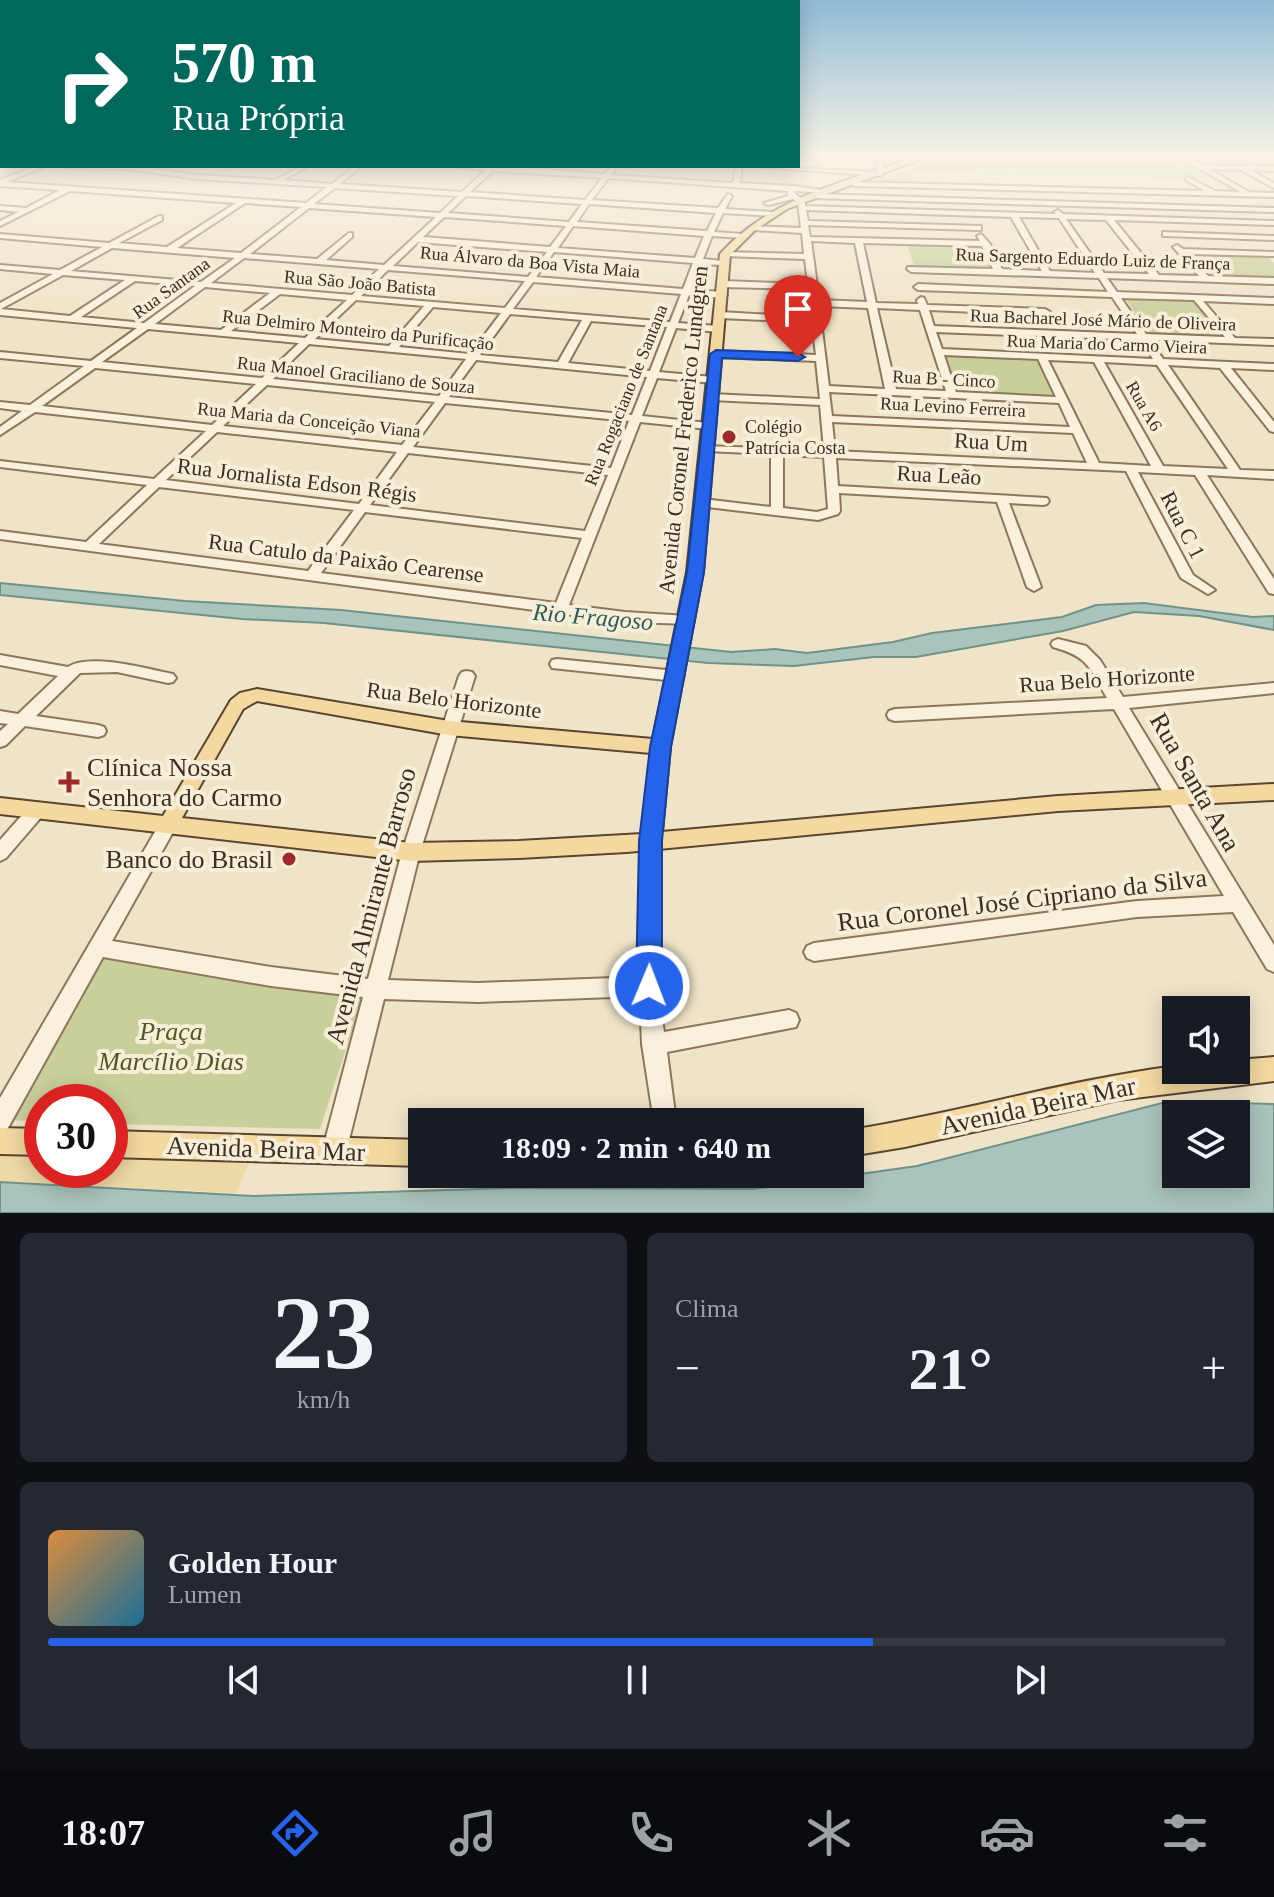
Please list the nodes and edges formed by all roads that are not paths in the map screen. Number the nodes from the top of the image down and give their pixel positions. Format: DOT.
graph roads {
  1 [pos="22,213"];
  2 [pos="226,213"];
  3 [pos="301,213"];
  4 [pos="405,213"];
  5 [pos="442,213"];
  6 [pos="581,213"];
  7 [pos="720,213"];
  8 [pos="755,213"];
  9 [pos="776,213"];
  10 [pos="802,213"];
  11 [pos="934,213"];
  12 [pos="939,213"];
  13 [pos="1058,213"];
  14 [pos="1215,213"];
  15 [pos="773,214"];
  16 [pos="970,214"];
  17 [pos="439,215"];
  18 [pos="1014,215"];
  19 [pos="1061,217"];
  20 [pos="159,218"];
  21 [pos="1108,218"];
  22 [pos="1152,220"];
  23 [pos="1224,222"];
  24 [pos="1274,223"];
  25 [pos="0,224"];
  26 [pos="571,224"];
  27 [pos="752,228"];
  28 [pos="978,228"];
  29 [pos="806,231"];
  30 [pos="709,234"];
  31 [pos="1166,234"];
  32 [pos="349,235"];
  33 [pos="0,236"];
  34 [pos="743,236"];
  35 [pos="1274,238"];
  36 [pos="414,239"];
  37 [pos="858,240"];
  38 [pos="904,242"];
  39 [pos="986,244"];
  40 [pos="106,245"];
  41 [pos="552,249"];
  42 [pos="168,250"];
  43 [pos="1180,251"];
  44 [pos="1269,254"];
  45 [pos="241,257"];
  46 [pos="810,257"];
  47 [pos="724,259"];
  48 [pos="319,262"];
  49 [pos="699,262"];
  50 [pos="1274,262"];
  51 [pos="384,266"];
  52 [pos="0,267"];
  53 [pos="911,269"];
  54 [pos="59,272"];
  55 [pos="999,272"];
  56 [pos="1047,273"];
  57 [pos="1101,275"];
  58 [pos="1156,277"];
  59 [pos="532,278"];
  60 [pos="133,279"];
  61 [pos="1206,279"];
  62 [pos="1274,281"];
  63 [pos="202,285"];
  64 [pos="814,287"];
  65 [pos="918,287"];
  66 [pos="723,290"];
  67 [pos="277,292"];
  68 [pos="686,292"];
  69 [pos="1036,292"];
  70 [pos="1115,296"];
  71 [pos="352,298"];
  72 [pos="1197,299"];
  73 [pos="1274,301"];
  74 [pos="817,303"];
  75 [pos="430,305"];
  76 [pos="871,305"];
  77 [pos="923,307"];
  78 [pos="0,310"];
  79 [pos="507,311"];
  80 [pos="1045,312"];
  81 [pos="720,315"];
  82 [pos="588,318"];
  83 [pos="72,319"];
  84 [pos="818,320"];
  85 [pos="673,325"];
  86 [pos="147,326"];
  87 [pos="718,329"];
  88 [pos="930,329"];
  89 [pos="223,333"];
  90 [pos="1056,334"];
  91 [pos="1142,337"];
  92 [pos="1232,340"];
  93 [pos="305,341"];
  94 [pos="1274,342"];
  95 [pos="391,350"];
  96 [pos="938,352"];
  97 [pos="716,354"];
  98 [pos="0,355"];
  99 [pos="1042,357"];
  100 [pos="473,358"];
  101 [pos="822,358"];
  102 [pos="1097,359"];
  103 [pos="1159,362"];
  104 [pos="93,365"];
  105 [pos="1223,365"];
  106 [pos="561,366"];
  107 [pos="1274,367"];
  108 [pos="654,375"];
  109 [pos="713,380"];
  110 [pos="263,382"];
  111 [pos="825,389"];
  112 [pos="891,392"];
  113 [pos="952,395"];
  114 [pos="711,397"];
  115 [pos="443,400"];
  116 [pos="1061,400"];
  117 [pos="826,402"];
  118 [pos="0,405"];
  119 [pos="33,409"];
  120 [pos="829,419"];
  121 [pos="636,420"];
  122 [pos="708,426"];
  123 [pos="215,427"];
  124 [pos="1274,429"];
  125 [pos="1074,430"];
  126 [pos="0,432"];
  127 [pos="707,448"];
  128 [pos="408,449"];
  129 [pos="777,451"];
  130 [pos="831,454"];
  131 [pos="0,464"];
  132 [pos="1095,467"];
  133 [pos="1131,469"];
  134 [pos="1159,470"];
  135 [pos="615,472"];
  136 [pos="1199,472"];
  137 [pos="1237,474"];
  138 [pos="1272,477"];
  139 [pos="158,483"];
  140 [pos="833,489"];
  141 [pos="1002,499"];
  142 [pos="1043,501"];
  143 [pos="703,503"];
  144 [pos="363,507"];
  145 [pos="777,511"];
  146 [pos="0,535"];
  147 [pos="589,535"];
  148 [pos="88,547"];
  149 [pos="311,577"];
  150 [pos="1034,587"];
  151 [pos="1208,590"];
  152 [pos="1274,590"];
  153 [pos="561,608"];
  154 [pos="687,621"];
  155 [pos="1058,644"];
  156 [pos="0,660"];
  157 [pos="557,664"];
  158 [pos="677,672"];
  159 [pos="70,673"];
  160 [pos="467,676"];
  161 [pos="168,678"];
  162 [pos="1274,688"];
  163 [pos="1119,703"];
  164 [pos="895,715"];
  165 [pos="0,717"];
  166 [pos="21,720"];
  167 [pos="449,728"];
  168 [pos="98,731"];
  169 [pos="0,741"];
  170 [pos="661,747"];
  171 [pos="1274,792"];
  172 [pos="1170,794"];
  173 [pos="0,806"];
  174 [pos="37,810"];
  175 [pos="169,823"];
  176 [pos="651,841"];
  177 [pos="411,852"];
  178 [pos="0,853"];
  179 [pos="1236,904"];
  180 [pos="98,947"];
  181 [pos="814,952"];
  182 [pos="1274,963"];
  183 [pos="649,986"];
  184 [pos="377,989"];
  185 [pos="789,1020"];
  186 [pos="653,1044"];
  187 [pos="1274,1069"];
  188 [pos="663,1108"];
  189 [pos="0,1120"];
  190 [pos="0,1141"];
  191 [pos="864,1141"];
  192 [pos="24,1142"];
  193 [pos="128,1145"];
  194 [pos="334,1152"];
  195 [pos="408,1153"];
  1 -- 25 [label="street"];
  2 -- 42 [label="street"];
  3 -- 45 [label="street, Rua Santana"];
  4 -- 17 [label="street"];
  5 -- 17 [label="street"];
  6 -- 26 [label="street"];
  7 -- 30 [label="street, Rua Rogaciano de Santana"];
  8 -- 15 [label="street"];
  9 -- 15 [label="main road, Avenida Coronel Frederico Lundgren"];
  10 -- 29 [label="street"];
  11 -- 12 [label="street"];
  12 -- 16 [label="street"];
  13 -- 19 [label="street"];
  14 -- 23 [label="street"];
  15 -- 27 [label="main road, Avenida Coronel Frederico Lundgren"];
  16 -- 18 [label="street"];
  16 -- 28 [label="street"];
  17 -- 26 [label="street"];
  17 -- 36 [label="street"];
  18 -- 19 [label="street"];
  18 -- 56 [label="street"];
  19 -- 21 [label="street"];
  19 -- 57 [label="street"];
  20 -- 40 [label="street"];
  21 -- 22 [label="street"];
  21 -- 58 [label="street"];
  22 -- 23 [label="street"];
  22 -- 31 [label="street"];
  23 -- 24 [label="street"];
  26 -- 30 [label="street"];
  26 -- 41 [label="street"];
  27 -- 29 [label="street"];
  27 -- 34 [label="main road, Avenida Coronel Frederico Lundgren"];
  28 -- 29 [label="street"];
  28 -- 39 [label="street"];
  29 -- 37 [label="street"];
  29 -- 46 [label="street"];
  30 -- 34 [label="street"];
  30 -- 49 [label="street, Rua Rogaciano de Santana"];
  31 -- 35 [label="street"];
  31 -- 43 [label="street"];
  32 -- 48 [label="street"];
  33 -- 40 [label="street, Rua Álvaro da Boa Vista Maia"];
  34 -- 47 [label="main road, Avenida Coronel Frederico Lundgren"];
  36 -- 41 [label="street"];
  36 -- 51 [label="street"];
  37 -- 38 [label="street"];
  37 -- 76 [label="street"];
  38 -- 39 [label="street"];
  38 -- 53 [label="street"];
  39 -- 55 [label="street"];
  40 -- 42 [label="street, Rua Álvaro da Boa Vista Maia"];
  40 -- 54 [label="street"];
  41 -- 49 [label="street"];
  41 -- 59 [label="street"];
  42 -- 45 [label="street, Rua Álvaro da Boa Vista Maia"];
  43 -- 44 [label="street"];
  43 -- 61 [label="street"];
  44 -- 50 [label="street"];
  45 -- 48 [label="street, Rua Álvaro da Boa Vista Maia"];
  45 -- 63 [label="street, Rua Santana"];
  46 -- 47 [label="street"];
  46 -- 64 [label="street"];
  47 -- 49 [label="street"];
  47 -- 66 [label="main road, Avenida Coronel Frederico Lundgren"];
  48 -- 51 [label="street, Rua Álvaro da Boa Vista Maia"];
  49 -- 68 [label="street, Rua Rogaciano de Santana"];
  51 -- 59 [label="street, Rua Álvaro da Boa Vista Maia"];
  51 -- 71 [label="street"];
  52 -- 54 [label="street, Rua São João Batista"];
  53 -- 55 [label="street, Rua Sargento Eduardo Luiz de França"];
  53 -- 65 [label="street"];
  54 -- 60 [label="street, Rua São João Batista"];
  54 -- 78 [label="street"];
  55 -- 56 [label="street, Rua Sargento Eduardo Luiz de França"];
  56 -- 57 [label="street, Rua Sargento Eduardo Luiz de França"];
  57 -- 58 [label="street, Rua Sargento Eduardo Luiz de França"];
  57 -- 70 [label="street"];
  58 -- 61 [label="street, Rua Sargento Eduardo Luiz de França"];
  59 -- 68 [label="street, Rua Álvaro da Boa Vista Maia"];
  59 -- 79 [label="street"];
  60 -- 63 [label="street, Rua São João Batista"];
  60 -- 83 [label="street"];
  61 -- 62 [label="street, Rua Sargento Eduardo Luiz de França"];
  63 -- 67 [label="street, Rua São João Batista"];
  63 -- 86 [label="street, Rua Santana"];
  64 -- 66 [label="street, Rua Álvaro da Boa Vista Maia"];
  64 -- 74 [label="street"];
  65 -- 69 [label="street"];
  65 -- 77 [label="street"];
  66 -- 68 [label="street, Rua Álvaro da Boa Vista Maia"];
  66 -- 81 [label="main road, Avenida Coronel Frederico Lundgren"];
  67 -- 71 [label="street, Rua São João Batista"];
  67 -- 89 [label="street"];
  68 -- 85 [label="street, Rua Rogaciano de Santana"];
  69 -- 70 [label="street"];
  69 -- 80 [label="street"];
  70 -- 72 [label="street"];
  70 -- 91 [label="street"];
  71 -- 75 [label="street, Rua São João Batista"];
  71 -- 93 [label="street"];
  72 -- 73 [label="street"];
  72 -- 92 [label="street"];
  74 -- 76 [label="street"];
  74 -- 84 [label="street"];
  75 -- 79 [label="street, Rua São João Batista"];
  75 -- 95 [label="street"];
  76 -- 77 [label="street"];
  76 -- 112 [label="street"];
  77 -- 80 [label="street"];
  77 -- 88 [label="street"];
  78 -- 83 [label="street, Rua Delmiro Monteiro da Purificação"];
  79 -- 82 [label="street, Rua São João Batista"];
  79 -- 100 [label="street"];
  80 -- 90 [label="street"];
  81 -- 84 [label="street"];
  81 -- 87 [label="main road, Avenida Coronel Frederico Lundgren"];
  82 -- 85 [label="street, Rua São João Batista"];
  82 -- 106 [label="street"];
  83 -- 86 [label="street, Rua Delmiro Monteiro da Purificação"];
  84 -- 101 [label="street"];
  85 -- 87 [label="street, Rua São João Batista"];
  85 -- 108 [label="street, Rua Rogaciano de Santana"];
  86 -- 89 [label="street, Rua Delmiro Monteiro da Purificação"];
  86 -- 104 [label="street, Rua Santana"];
  87 -- 97 [label="main road, Avenida Coronel Frederico Lundgren"];
  88 -- 90 [label="street, Rua Bacharel José Mário de Oliveira"];
  88 -- 96 [label="street"];
  89 -- 93 [label="street, Rua Delmiro Monteiro da Purificação"];
  90 -- 91 [label="street, Rua Bacharel José Mário de Oliveira"];
  91 -- 92 [label="street, Rua Bacharel José Mário de Oliveira"];
  91 -- 103 [label="street"];
  92 -- 94 [label="street, Rua Bacharel José Mário de Oliveira"];
  93 -- 95 [label="street, Rua Delmiro Monteiro da Purificação"];
  93 -- 110 [label="street"];
  95 -- 100 [label="street, Rua Delmiro Monteiro da Purificação"];
  96 -- 99 [label="street, Rua Maria do Carmo Vieira"];
  96 -- 113 [label="street"];
  97 -- 101 [label="street"];
  97 -- 109 [label="main road, Avenida Coronel Frederico Lundgren"];
  98 -- 104 [label="street, Rua Manoel Graciliano de Souza"];
  99 -- 102 [label="street, Rua Maria do Carmo Vieira"];
  99 -- 116 [label="street"];
  100 -- 106 [label="street, Rua Delmiro Monteiro da Purificação"];
  100 -- 115 [label="street"];
  101 -- 111 [label="street"];
  102 -- 103 [label="street, Rua Maria do Carmo Vieira"];
  102 -- 134 [label="street, Rua A6"];
  103 -- 105 [label="street, Rua Maria do Carmo Vieira"];
  103 -- 137 [label="street"];
  104 -- 110 [label="street, Rua Manoel Graciliano de Souza"];
  104 -- 119 [label="street, Rua Santana"];
  105 -- 107 [label="street, Rua Maria do Carmo Vieira"];
  105 -- 124 [label="street"];
  106 -- 108 [label="street, Rua Delmiro Monteiro da Purificação"];
  108 -- 109 [label="street, Rua Delmiro Monteiro da Purificação"];
  108 -- 121 [label="street, Rua Rogaciano de Santana"];
  109 -- 114 [label="main road, Avenida Coronel Frederico Lundgren"];
  110 -- 115 [label="street, Rua Manoel Graciliano de Souza"];
  110 -- 123 [label="street"];
  111 -- 112 [label="street, Rua B - Cinco"];
  111 -- 117 [label="street"];
  112 -- 113 [label="street, Rua B - Cinco"];
  113 -- 116 [label="street, Rua B - Cinco"];
  114 -- 117 [label="street"];
  114 -- 122 [label="main road, Avenida Coronel Frederico Lundgren"];
  115 -- 121 [label="street, Rua Manoel Graciliano de Souza"];
  115 -- 128 [label="street"];
  116 -- 125 [label="street"];
  117 -- 120 [label="street"];
  118 -- 119 [label="street, Rua Maria da Conceição Viana"];
  119 -- 123 [label="street, Rua Maria da Conceição Viana"];
  119 -- 126 [label="street, Rua Santana"];
  120 -- 125 [label="street, Rua Levino Ferreira"];
  120 -- 130 [label="street"];
  121 -- 122 [label="street, Rua Manoel Graciliano de Souza"];
  121 -- 135 [label="street, Rua Rogaciano de Santana"];
  122 -- 127 [label="main road, Avenida Coronel Frederico Lundgren"];
  123 -- 128 [label="street, Rua Maria da Conceição Viana"];
  123 -- 139 [label="street"];
  125 -- 132 [label="street"];
  127 -- 129 [label="street, Rua Um"];
  127 -- 143 [label="main road, Avenida Coronel Frederico Lundgren"];
  128 -- 135 [label="street, Rua Maria da Conceição Viana"];
  128 -- 144 [label="street"];
  129 -- 130 [label="street, Rua Um"];
  129 -- 145 [label="street"];
  130 -- 132 [label="street, Rua Um"];
  130 -- 140 [label="street"];
  131 -- 139 [label="street, Rua Jornalista Edson Régis"];
  132 -- 133 [label="street, Rua Um"];
  133 -- 134 [label="street, Rua Um"];
  133 -- 151 [label="street, Rua C 1"];
  134 -- 136 [label="street, Rua Um"];
  135 -- 147 [label="street, Rua Rogaciano de Santana"];
  136 -- 137 [label="street, Rua Um"];
  136 -- 152 [label="street"];
  137 -- 138 [label="street, Rua Um"];
  139 -- 144 [label="street, Rua Jornalista Edson Régis"];
  139 -- 148 [label="street"];
  140 -- 141 [label="street, Rua Leão"];
  140 -- 145 [label="street"];
  141 -- 142 [label="street, Rua Leão"];
  141 -- 150 [label="street"];
  143 -- 145 [label="street"];
  143 -- 154 [label="main road, Avenida Coronel Frederico Lundgren"];
  144 -- 147 [label="street, Rua Jornalista Edson Régis"];
  144 -- 149 [label="street"];
  146 -- 148 [label="street, Rua Catulo da Paixão Cearense"];
  147 -- 153 [label="street, Rua Rogaciano de Santana"];
  148 -- 149 [label="street, Rua Catulo da Paixão Cearense"];
  149 -- 153 [label="street, Rua Catulo da Paixão Cearense"];
  153 -- 154 [label="street, Rua Catulo da Paixão Cearense"];
  154 -- 158 [label="main road, Avenida Coronel Frederico Lundgren"];
  155 -- 163 [label="street, Rua Santa Ana"];
  156 -- 159 [label="street"];
  157 -- 158 [label="street"];
  158 -- 170 [label="main road, Avenida Coronel Frederico Lundgren"];
  159 -- 161 [label="street"];
  159 -- 166 [label="street"];
  160 -- 167 [label="street, Avenida Almirante Barroso"];
  162 -- 163 [label="street, Rua Belo Horizonte"];
  163 -- 164 [label="street, Rua Belo Horizonte"];
  163 -- 172 [label="street, Rua Santa Ana"];
  165 -- 166 [label="street"];
  166 -- 168 [label="street"];
  166 -- 169 [label="street"];
  167 -- 170 [label="main road, Rua Belo Horizonte"];
  167 -- 175 [label="main road, Rua Belo Horizonte"];
  167 -- 177 [label="street, Avenida Almirante Barroso"];
  170 -- 176 [label="main road, Avenida Coronel Frederico Lundgren"];
  171 -- 172 [label="main road"];
  172 -- 176 [label="main road"];
  172 -- 179 [label="street, Rua Santa Ana"];
  173 -- 174 [label="main road"];
  174 -- 175 [label="main road"];
  174 -- 178 [label="street"];
  175 -- 177 [label="main road"];
  175 -- 180 [label="street"];
  176 -- 177 [label="main road"];
  176 -- 183 [label="street, Avenida Coronel Frederico Lundgren"];
  177 -- 184 [label="street, Avenida Almirante Barroso"];
  179 -- 181 [label="street, Rua Coronel José Cipriano da Silva"];
  179 -- 182 [label="street, Rua Santa Ana"];
  180 -- 184 [label="street"];
  180 -- 189 [label="street"];
  183 -- 184 [label="street"];
  183 -- 186 [label="street, Avenida Coronel Frederico Lundgren"];
  184 -- 194 [label="street, Avenida Almirante Barroso"];
  185 -- 186 [label="street"];
  186 -- 188 [label="street, Avenida Coronel Frederico Lundgren"];
  187 -- 191 [label="main road, Avenida Beira Mar"];
  190 -- 192 [label="main road"];
  193 -- 194 [label="main road, Avenida Beira Mar"];
  194 -- 195 [label="main road, Avenida Beira Mar"];
}
